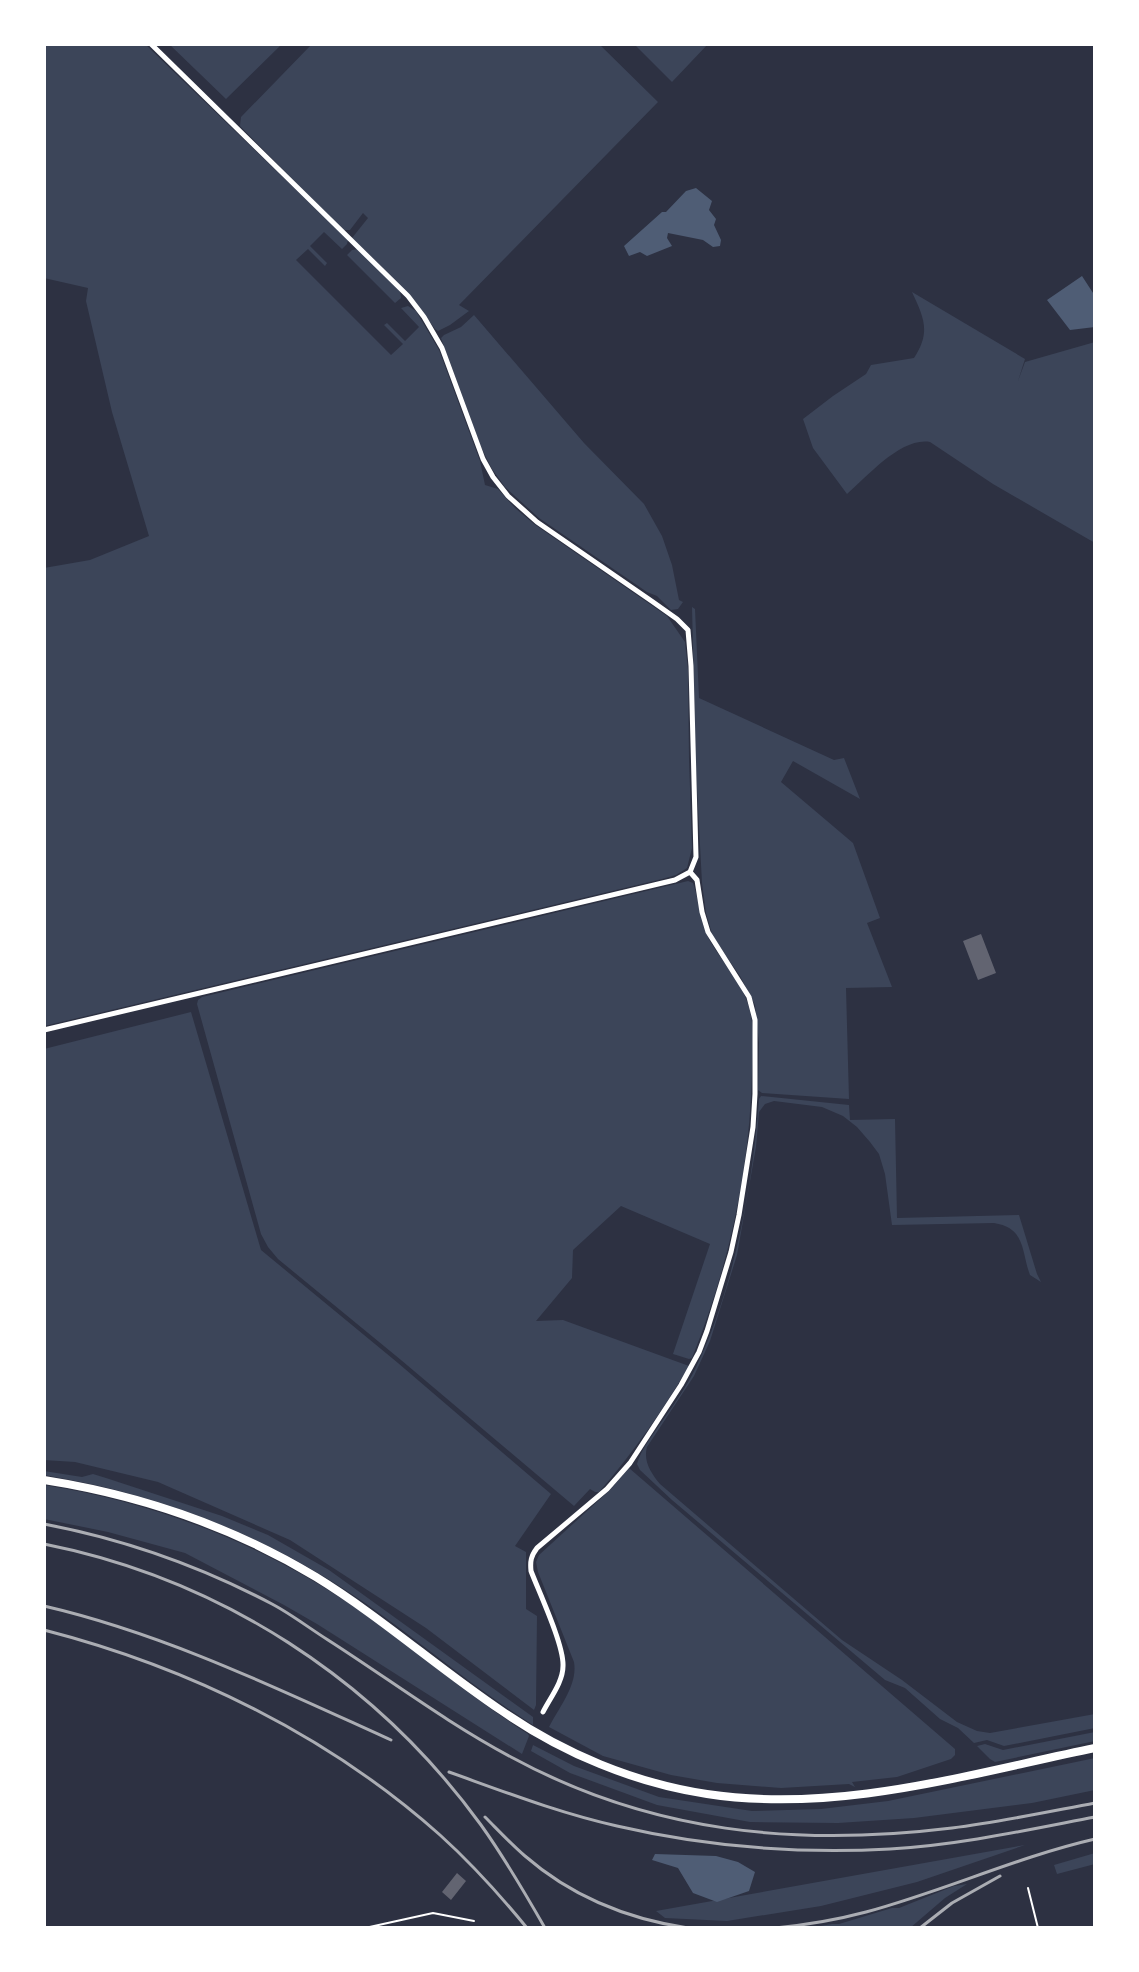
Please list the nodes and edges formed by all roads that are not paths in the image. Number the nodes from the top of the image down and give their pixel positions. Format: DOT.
graph roads {
  1 [pos="151,44"];
  2 [pos="690,872"];
  3 [pos="44,1030"];
  4 [pos="44,1480"];
  5 [pos="543,1712"];
  6 [pos="1095,1748"];
  7 [pos="1028,1888"];
  8 [pos="1038,1928"];
  1 -- 2 [label="street"];
  2 -- 3 [label="street"];
  2 -- 5 [label="street"];
  4 -- 6 [label="main road"];
  7 -- 8 [label="lane"];
}
